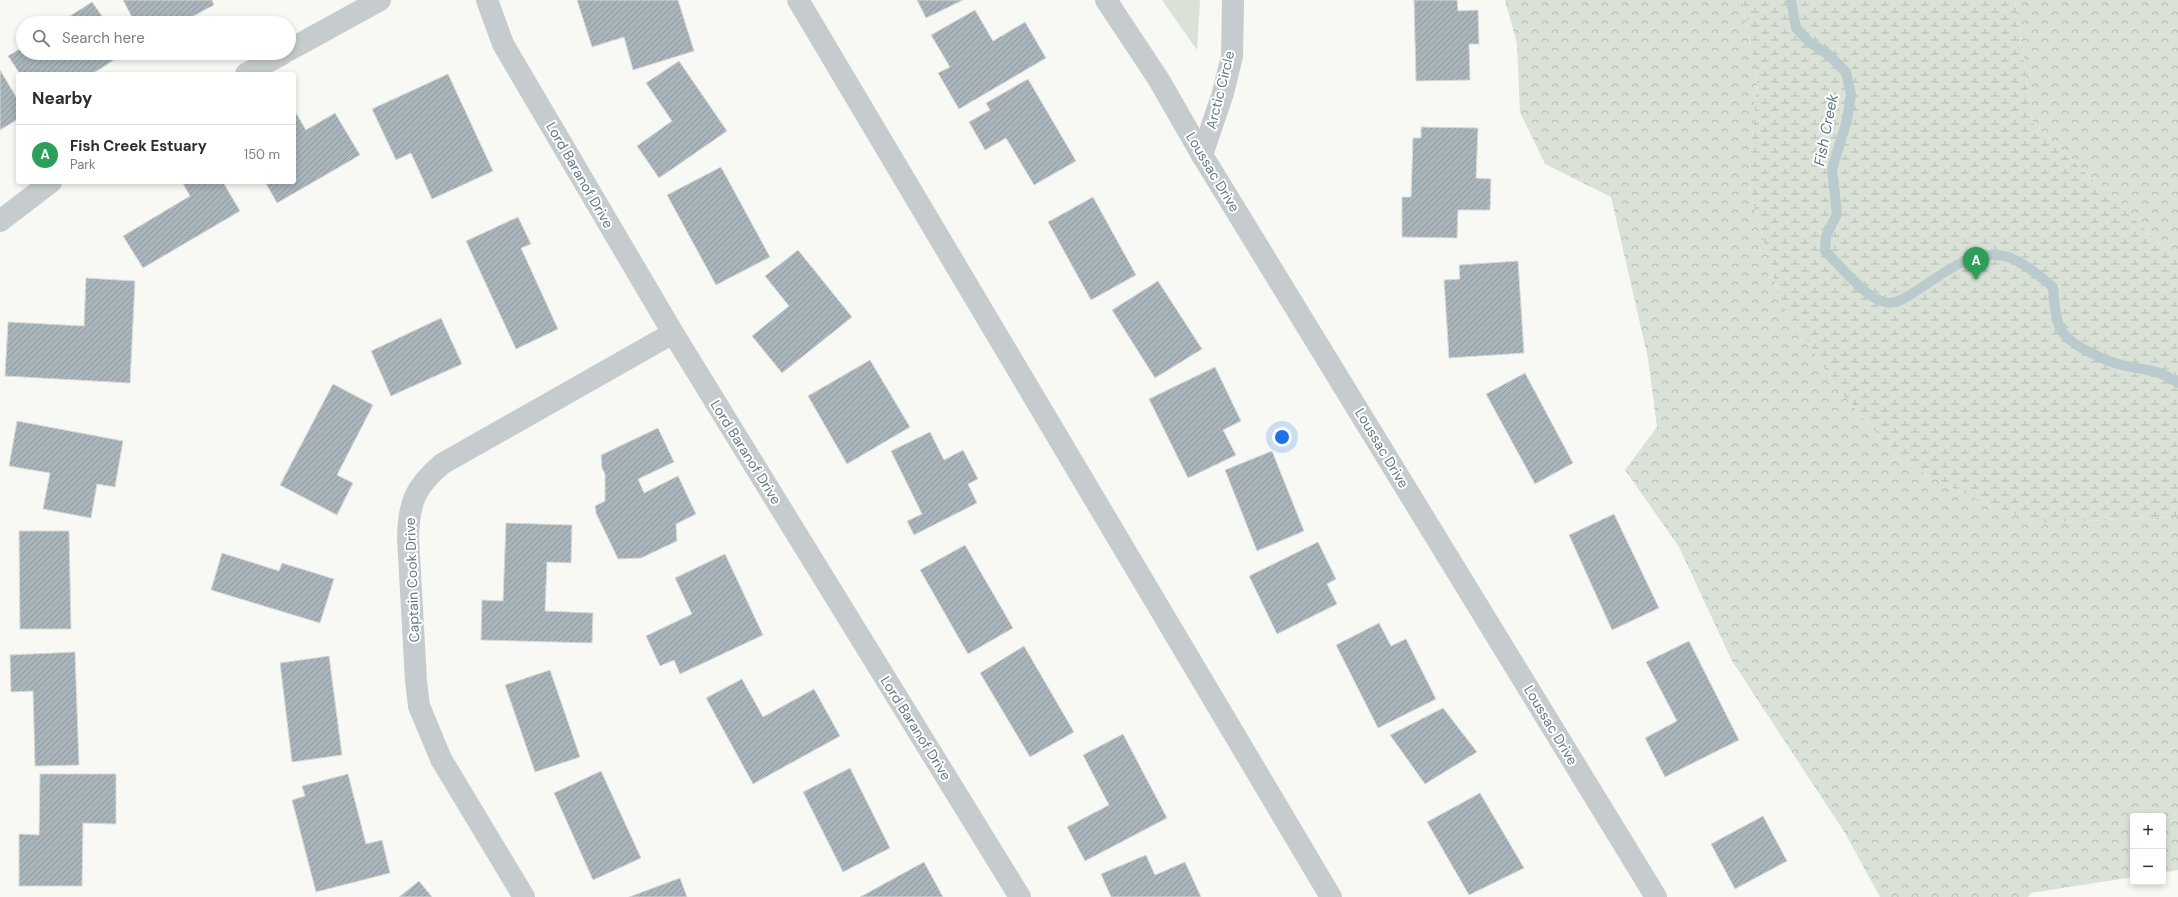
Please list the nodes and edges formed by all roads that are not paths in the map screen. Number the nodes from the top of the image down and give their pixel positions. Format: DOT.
graph roads {
  1 [pos="380,0"];
  2 [pos="487,0"];
  3 [pos="798,0"];
  4 [pos="1106,0"];
  5 [pos="1233,0"];
  6 [pos="296,46"];
  7 [pos="271,60"];
  8 [pos="250,72"];
  9 [pos="1202,155"];
  10 [pos="48,184"];
  11 [pos="0,221"];
  12 [pos="673,333"];
  13 [pos="524,897"];
  14 [pos="1020,897"];
  15 [pos="1331,897"];
  16 [pos="1656,897"];
  1 -- 6 [label="street"];
  2 -- 12 [label="street, Lord Baranof Drive"];
  3 -- 15 [label="street"];
  4 -- 9 [label="street, Loussac Drive"];
  5 -- 9 [label="street, Arctic Circle"];
  7 -- 8 [label="street"];
  9 -- 16 [label="street, Loussac Drive"];
  10 -- 11 [label="street"];
  12 -- 13 [label="street, Captain Cook Drive"];
  12 -- 14 [label="street, Lord Baranof Drive"];
}
